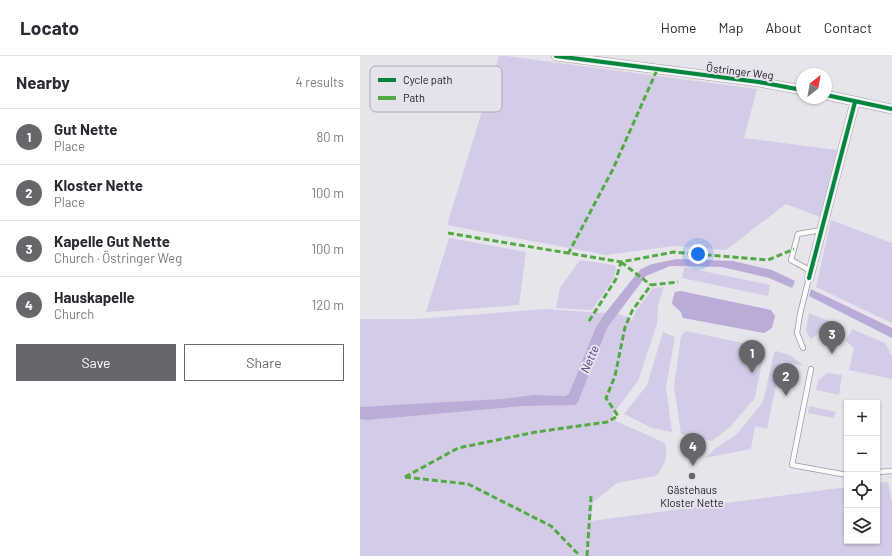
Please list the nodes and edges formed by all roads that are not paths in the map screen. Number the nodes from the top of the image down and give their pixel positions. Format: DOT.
graph roads {
  1 [pos="556,56"];
  2 [pos="796,89"];
  3 [pos="832,96"];
  4 [pos="855,102"];
  5 [pos="892,110"];
  6 [pos="821,230"];
  7 [pos="810,275"];
  8 [pos="803,348"];
  9 [pos="811,369"];
  10 [pos="892,471"];
  11 [pos="880,472"];
  12 [pos="844,475"];
  1 -- 2 [label="street, Östringer Weg"];
  3 -- 4 [label="street"];
  4 -- 5 [label="street"];
  4 -- 6 [label="street"];
  6 -- 7 [label="street"];
  6 -- 7 [label="lane"];
  7 -- 8 [label="lane"];
  9 -- 12 [label="lane"];
  10 -- 11 [label="lane"];
}
